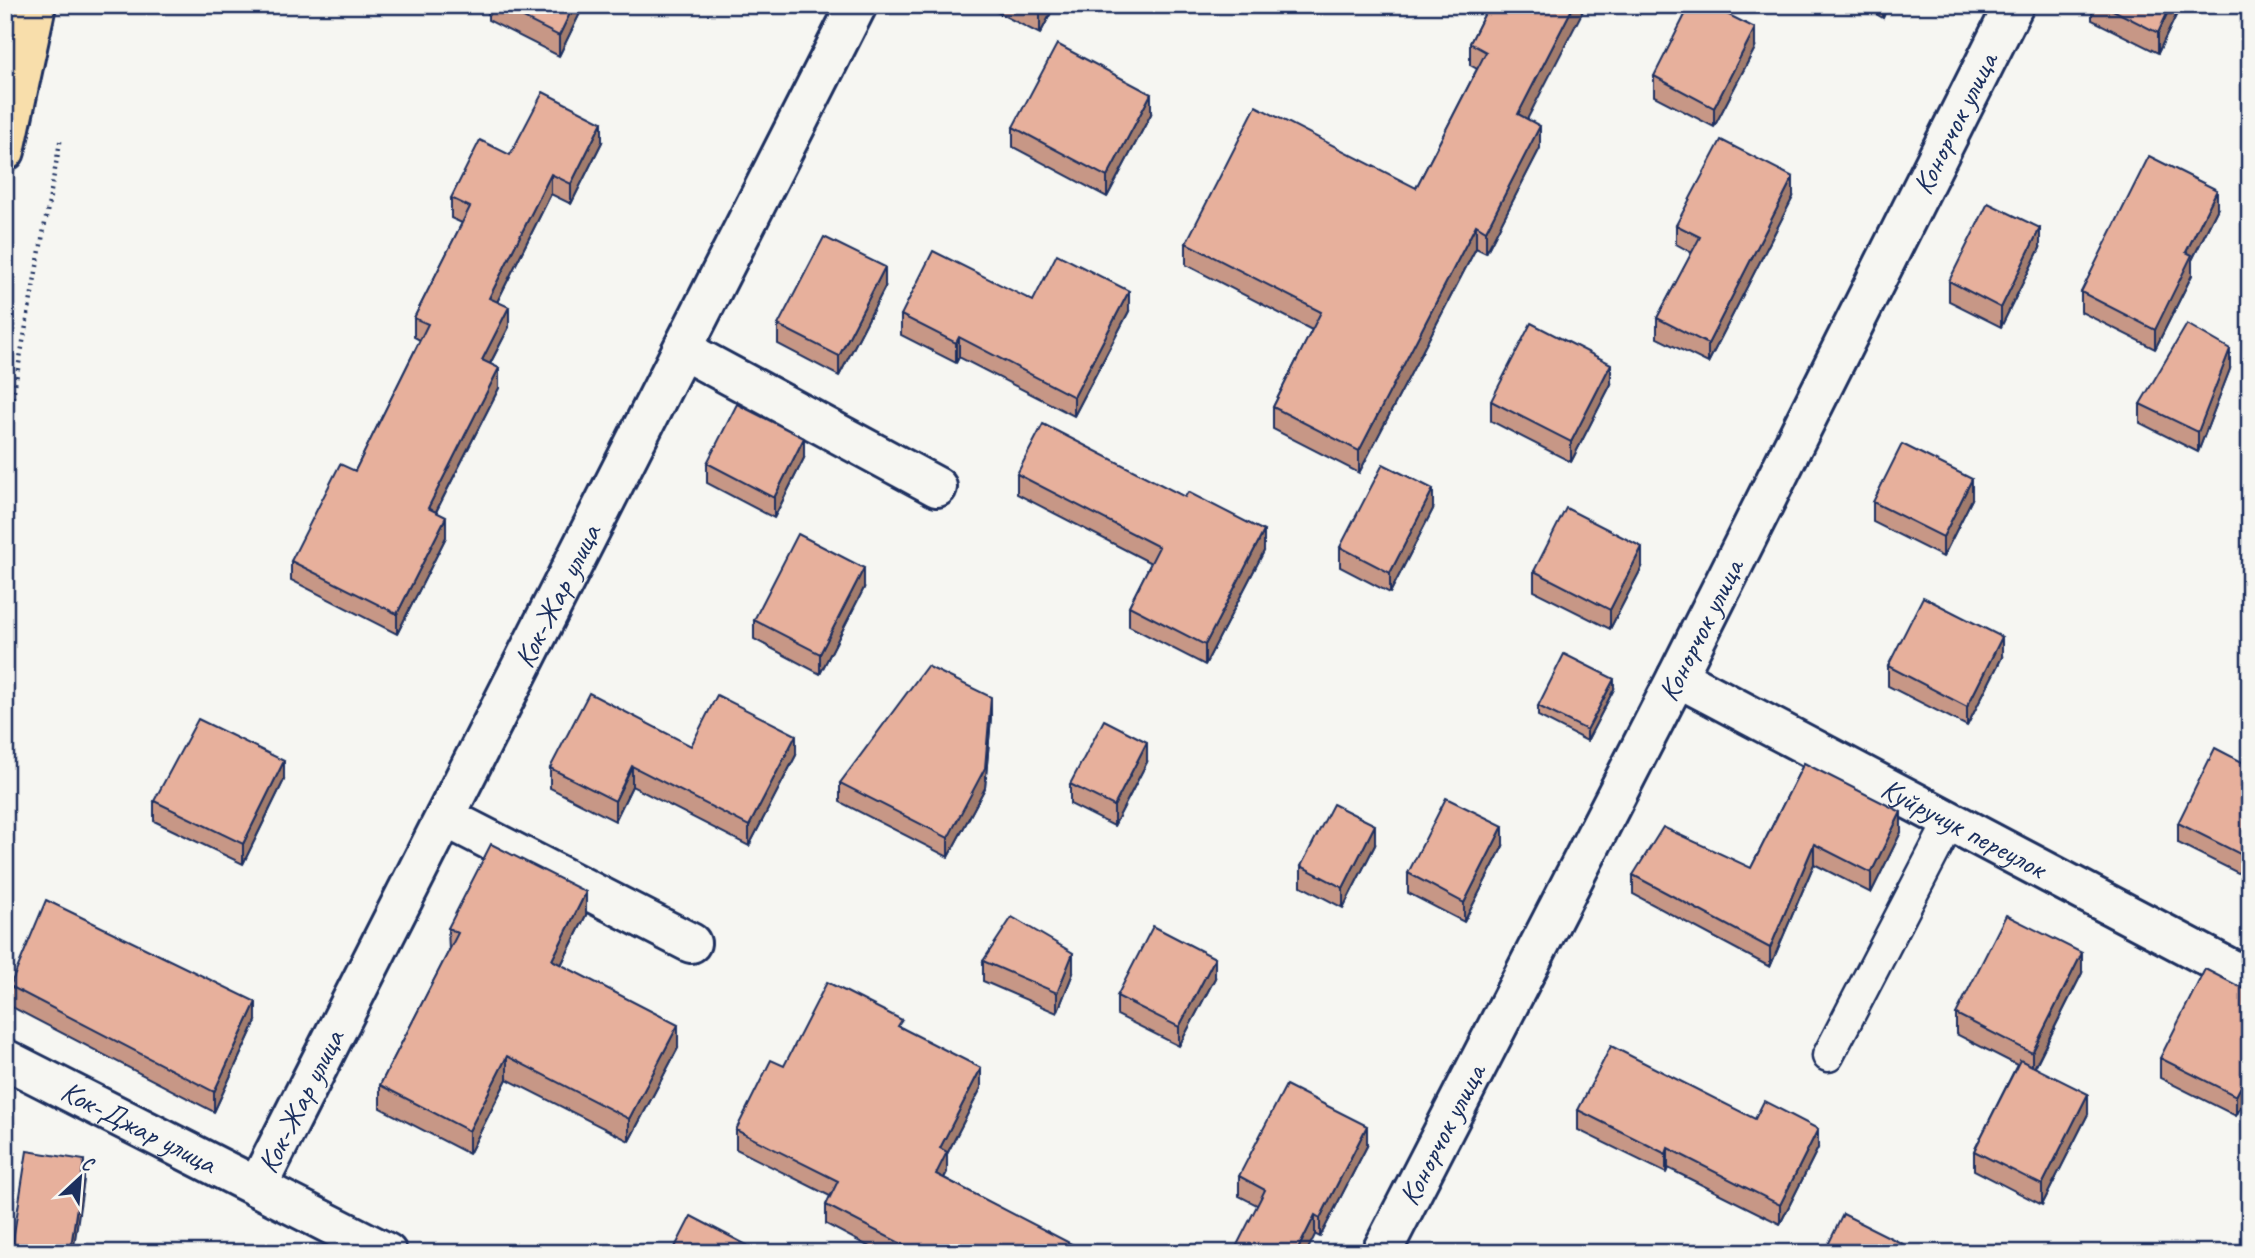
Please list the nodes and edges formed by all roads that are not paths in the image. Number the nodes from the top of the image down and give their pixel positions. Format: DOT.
graph roads {
  1 [pos="36,5"];
  2 [pos="857,5"];
  3 [pos="2014,5"];
  4 [pos="5,151"];
  5 [pos="683,350"];
  6 [pos="937,487"];
  7 [pos="1676,677"];
  8 [pos="445,817"];
  9 [pos="1950,821"];
  10 [pos="691,943"];
  11 [pos="2250,979"];
  12 [pos="1828,1056"];
  13 [pos="5,1059"];
  14 [pos="257,1187"];
  15 [pos="387,1253"];
  16 [pos="1381,1253"];
  1 -- 4 [label="main road"];
  2 -- 5 [label="street, Кок-Жар улица"];
  3 -- 7 [label="street, Конорчок улица"];
  5 -- 6 [label="street"];
  5 -- 8 [label="street, Кок-Жар улица"];
  7 -- 9 [label="street, Куйручук переулок"];
  7 -- 16 [label="street, Конорчок улица"];
  8 -- 10 [label="street"];
  8 -- 14 [label="street, Кок-Жар улица"];
  9 -- 11 [label="street, Куйручук переулок"];
  9 -- 12 [label="lane"];
  13 -- 14 [label="street, Кок-Джар улица"];
  14 -- 15 [label="street, Кок-Джар улица"];
}
